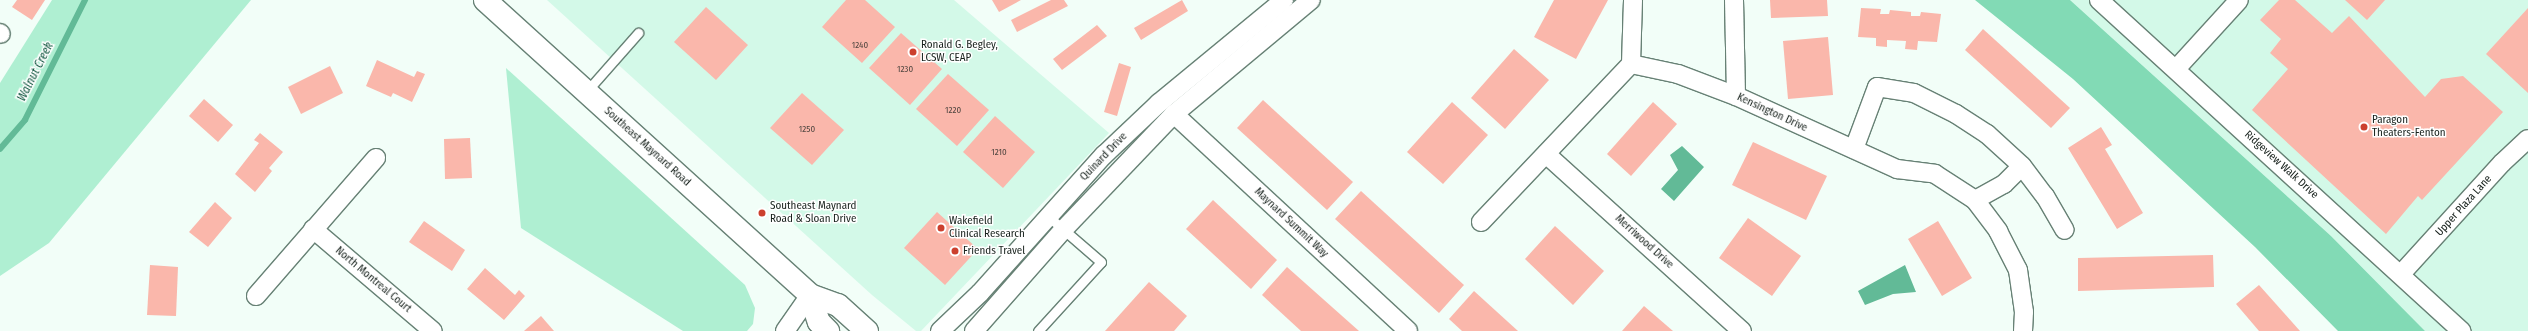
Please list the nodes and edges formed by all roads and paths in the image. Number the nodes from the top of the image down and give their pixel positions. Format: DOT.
graph roads {
  1 [pos="485,0"];
  2 [pos="1284,0"];
  3 [pos="1311,0"];
  4 [pos="1633,0"];
  5 [pos="1734,0"];
  6 [pos="2099,0"];
  7 [pos="2239,0"];
  8 [pos="638,34"];
  9 [pos="1630,64"];
  10 [pos="2176,69"];
  11 [pos="586,92"];
  12 [pos="1736,96"];
  13 [pos="1174,114"];
  14 [pos="2528,139"];
  15 [pos="1854,149"];
  16 [pos="1546,154"];
  17 [pos="376,158"];
  18 [pos="2022,166"];
  19 [pos="1975,200"];
  20 [pos="1049,217"];
  21 [pos="1482,222"];
  22 [pos="313,229"];
  23 [pos="1064,229"];
  24 [pos="2065,230"];
  25 [pos="2401,274"];
  26 [pos="810,295"];
  27 [pos="256,296"];
  28 [pos="433,331"];
  29 [pos="785,331"];
  30 [pos="828,331"];
  31 [pos="867,331"];
  32 [pos="940,331"];
  33 [pos="974,331"];
  34 [pos="1038,331"];
  35 [pos="1408,331"];
  36 [pos="1742,331"];
  37 [pos="2023,331"];
  38 [pos="2462,331"];
  1 -- 11 [label="main road, Southeast Maynard Road"];
  2 -- 20 [label="street, Quinard Drive"];
  3 -- 13 [label="street, Quinard Drive"];
  4 -- 9 [label="street"];
  5 -- 12 [label="street"];
  6 -- 10 [label="street, Ridgeview Walk Drive"];
  7 -- 10 [label="street"];
  8 -- 11 [label="lane"];
  9 -- 12 [label="street, Kensington Drive"];
  9 -- 16 [label="street"];
  10 -- 25 [label="street, Ridgeview Walk Drive"];
  11 -- 26 [label="main road, Southeast Maynard Road"];
  12 -- 15 [label="street, Kensington Drive"];
  13 -- 23 [label="street, Quinard Drive"];
  13 -- 35 [label="street, Maynard Summit Way"];
  14 -- 25 [label="street, Upper Plaza Lane"];
  15 -- 18 [label="street"];
  15 -- 19 [label="street, Kensington Drive"];
  16 -- 21 [label="street"];
  16 -- 36 [label="street, Merriwood Drive"];
  17 -- 22 [label="street"];
  18 -- 19 [label="street"];
  18 -- 24 [label="street"];
  19 -- 37 [label="street, Kensington Drive"];
  20 -- 23 [label="lane"];
  20 -- 32 [label="street, Quinard Drive"];
  22 -- 27 [label="street"];
  22 -- 28 [label="street, North Montreal Court"];
  23 -- 33 [label="street, Quinard Drive"];
  23 -- 34 [label="lane"];
  25 -- 38 [label="street, Ridgeview Walk Drive"];
  26 -- 29 [label="street"];
  26 -- 30 [label="main road, Southeast Maynard Road"];
  26 -- 31 [label="main road, Southeast Maynard Road"];
}
